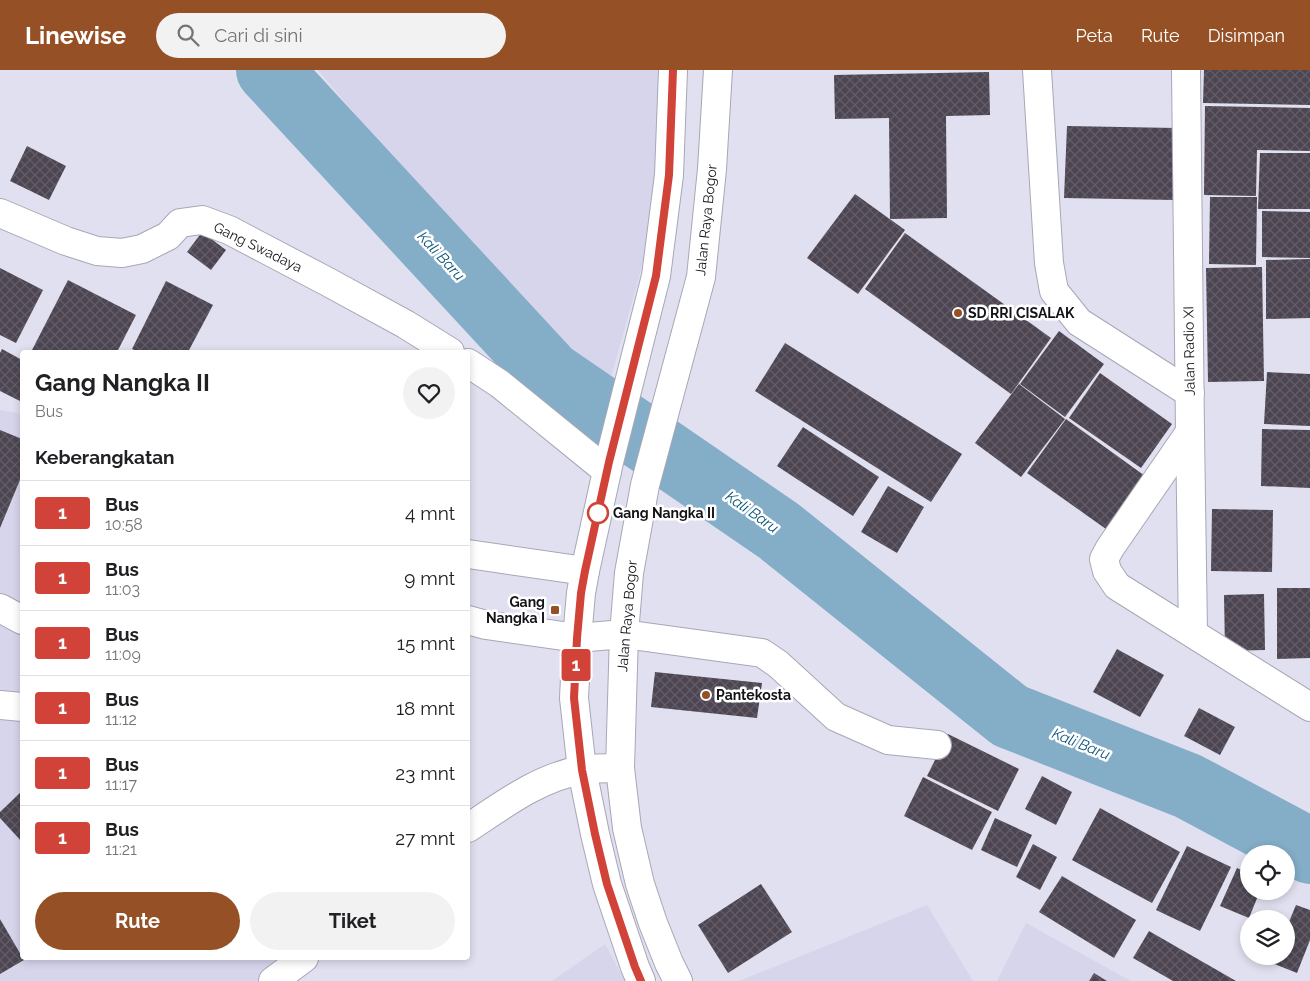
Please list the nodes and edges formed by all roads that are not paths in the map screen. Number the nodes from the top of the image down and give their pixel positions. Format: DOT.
graph roads {
  1 [pos="673,70"];
  2 [pos="718,70"];
  3 [pos="1037,70"];
  4 [pos="1186,70"];
  5 [pos="0,213"];
  6 [pos="447,350"];
  7 [pos="470,365"];
  8 [pos="1190,393"];
  9 [pos="1190,432"];
  10 [pos="608,467"];
  11 [pos="470,554"];
  12 [pos="585,571"];
  13 [pos="0,608"];
  14 [pos="20,619"];
  15 [pos="474,626"];
  16 [pos="1193,633"];
  17 [pos="624,634"];
  18 [pos="577,638"];
  19 [pos="0,705"];
  20 [pos="20,707"];
  21 [pos="1310,707"];
  22 [pos="937,745"];
  23 [pos="620,768"];
  24 [pos="582,770"];
  25 [pos="470,827"];
  26 [pos="301,960"];
  27 [pos="273,981"];
  28 [pos="641,981"];
  29 [pos="678,981"];
  1 -- 10 [label="main road"];
  2 -- 17 [label="main road, Jalan Raya Bogor"];
  3 -- 8 [label="main road"];
  4 -- 8 [label="main road, Jalan Radio XI"];
  5 -- 6 [label="main road, Gang Swadaya"];
  7 -- 10 [label="main road"];
  8 -- 9 [label="main road, Jalan Radio XI"];
  9 -- 16 [label="main road, Jalan Radio XI"];
  9 -- 16 [label="main road"];
  10 -- 12 [label="main road"];
  11 -- 12 [label="main road"];
  12 -- 18 [label="main road"];
  13 -- 14 [label="main road"];
  15 -- 18 [label="main road"];
  16 -- 21 [label="main road"];
  17 -- 18 [label="main road"];
  17 -- 22 [label="main road"];
  17 -- 23 [label="main road, Jalan Raya Bogor"];
  18 -- 24 [label="main road"];
  19 -- 20 [label="main road"];
  23 -- 24 [label="main road"];
  23 -- 29 [label="main road, Jalan Raya Bogor"];
  24 -- 25 [label="main road"];
  24 -- 28 [label="main road"];
  26 -- 27 [label="main road"];
}
